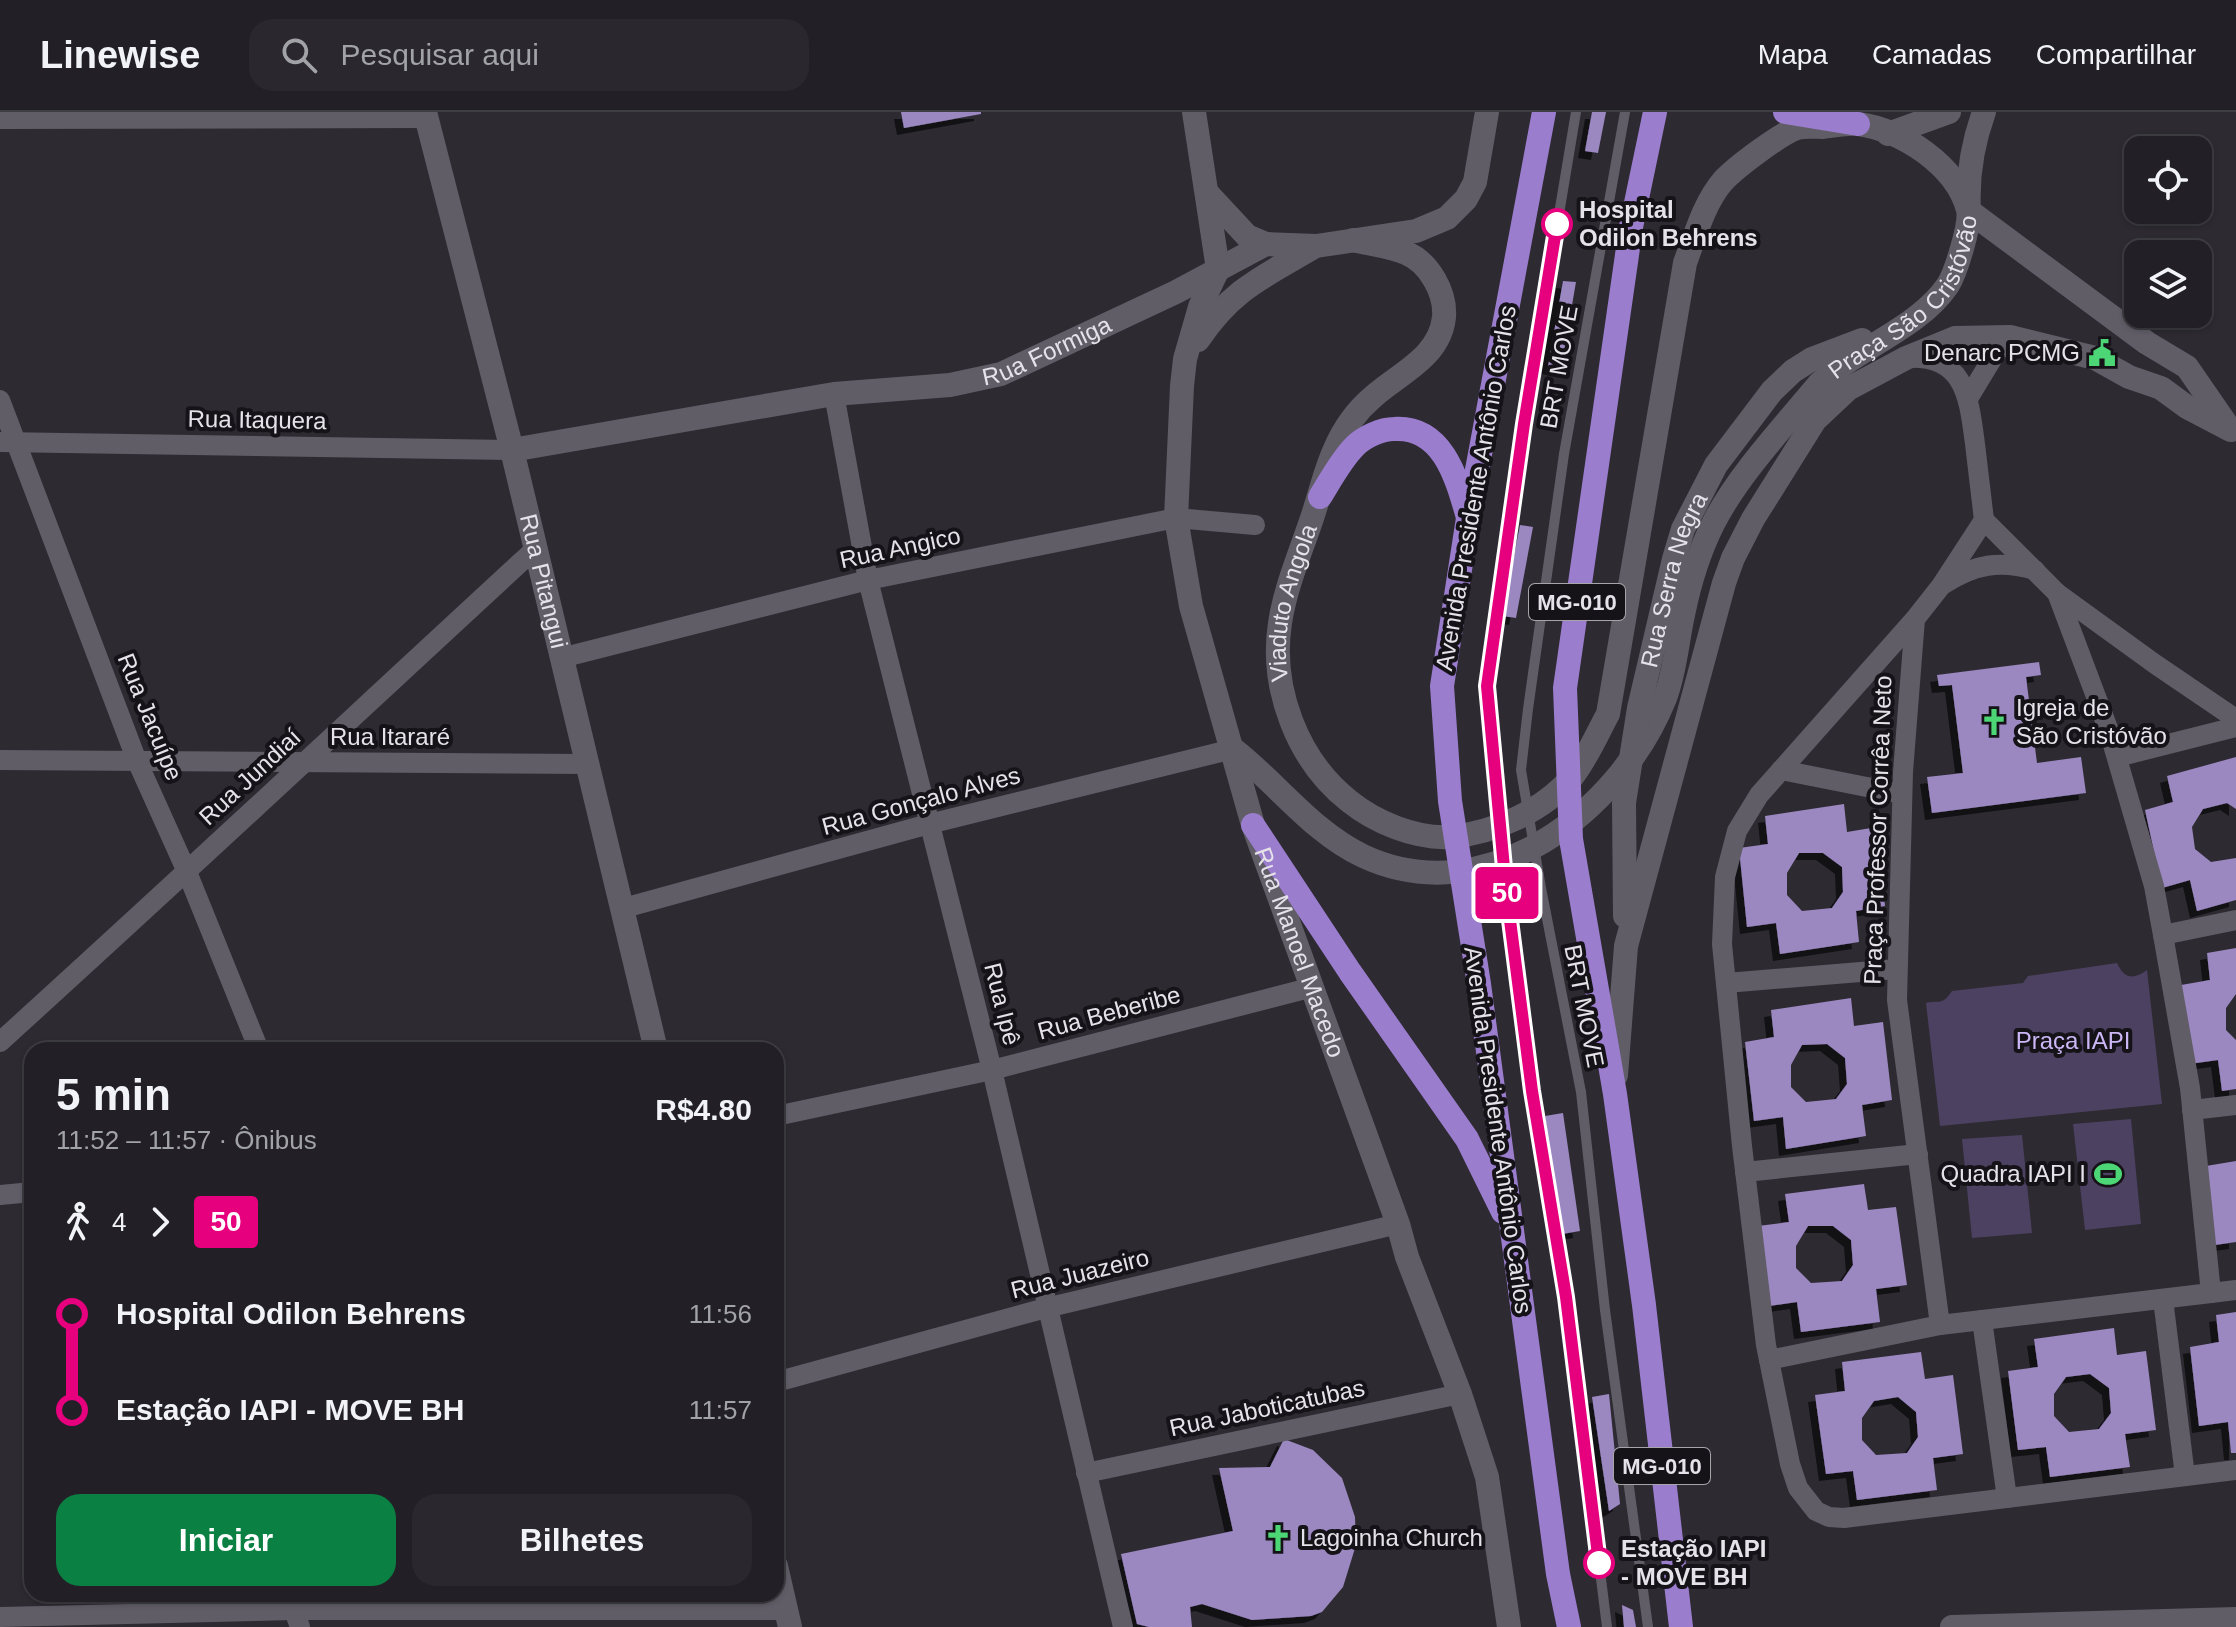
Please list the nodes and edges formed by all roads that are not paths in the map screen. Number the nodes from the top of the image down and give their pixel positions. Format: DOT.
graph roads {
  1 [pos="1194,112"];
  2 [pos="1487,112"];
  3 [pos="1544,112"];
  4 [pos="1576,112"];
  5 [pos="1625,112"];
  6 [pos="1655,112"];
  7 [pos="1785,112"];
  8 [pos="1949,112"];
  9 [pos="1984,112"];
  10 [pos="426,115"];
  11 [pos="0,119"];
  12 [pos="1858,124"];
  13 [pos="1888,134"];
  14 [pos="1207,193"];
  15 [pos="1969,211"];
  16 [pos="1353,240"];
  17 [pos="1266,244"];
  18 [pos="1316,246"];
  19 [pos="1218,269"];
  20 [pos="1908,321"];
  21 [pos="2010,337"];
  22 [pos="2147,343"];
  23 [pos="1906,358"];
  24 [pos="1185,359"];
  25 [pos="1668,363"];
  26 [pos="1828,376"];
  27 [pos="2129,377"];
  28 [pos="834,394"];
  29 [pos="1969,397"];
  30 [pos="0,400"];
  31 [pos="2234,433"];
  32 [pos="8,442"];
  33 [pos="512,450"];
  34 [pos="1320,497"];
  35 [pos="1176,518"];
  36 [pos="1468,518"];
  37 [pos="1984,520"];
  38 [pos="1255,525"];
  39 [pos="534,550"];
  40 [pos="2035,570"];
  41 [pos="868,580"];
  42 [pos="1941,586"];
  43 [pos="2057,593"];
  44 [pos="1915,619"];
  45 [pos="561,658"];
  46 [pos="2236,719"];
  47 [pos="2236,727"];
  48 [pos="1233,749"];
  49 [pos="2117,757"];
  50 [pos="0,760"];
  51 [pos="137,761"];
  52 [pos="302,763"];
  53 [pos="588,764"];
  54 [pos="1781,770"];
  55 [pos="1902,794"];
  56 [pos="929,824"];
  57 [pos="1253,825"];
  58 [pos="187,872"];
  59 [pos="624,908"];
  60 [pos="2236,920"];
  61 [pos="2163,935"];
  62 [pos="1626,946"];
  63 [pos="1897,969"];
  64 [pos="1726,983"];
  65 [pos="1313,987"];
  66 [pos="0,1042"];
  67 [pos="256,1042"];
  68 [pos="654,1042"];
  69 [pos="992,1070"];
  70 [pos="1615,1094"];
  71 [pos="2236,1105"];
  72 [pos="2192,1110"];
  73 [pos="784,1114"];
  74 [pos="1918,1154"];
  75 [pos="1745,1172"];
  76 [pos="24,1193"];
  77 [pos="0,1195"];
  78 [pos="1398,1224"];
  79 [pos="1514,1234"];
  80 [pos="2236,1290"];
  81 [pos="2211,1293"];
  82 [pos="2163,1299"];
  83 [pos="1046,1308"];
  84 [pos="1982,1320"];
  85 [pos="1940,1325"];
  86 [pos="1769,1360"];
  87 [pos="784,1380"];
  88 [pos="1460,1394"];
  89 [pos="2236,1470"];
  90 [pos="1086,1473"];
  91 [pos="2185,1476"];
  92 [pos="2007,1498"];
  93 [pos="1558,1574"];
  94 [pos="294,1610"];
  95 [pos="0,1617"];
  96 [pos="788,1618"];
  97 [pos="2236,1619"];
  98 [pos="2209,1624"];
  99 [pos="1123,1627"];
  100 [pos="1509,1627"];
  101 [pos="1556,1627"];
  102 [pos="1569,1627"];
  103 [pos="1607,1627"];
  104 [pos="1648,1627"];
  105 [pos="1681,1627"];
  106 [pos="1952,1627"];
  1 -- 14 [label="street"];
  2 -- 16 [label="street, Rua Formiga"];
  3 -- 36 [label="highway, Avenida Presidente Antônio Carlos"];
  4 -- 103 [label="lane, BRT MOVE"];
  5 -- 104 [label="lane, BRT MOVE"];
  6 -- 70 [label="highway, MG-010"];
  7 -- 12 [label="highway"];
  8 -- 13 [label="street"];
  9 -- 15 [label="street"];
  10 -- 11 [label="street"];
  10 -- 33 [label="street, Rua Pitangui"];
  12 -- 13 [label="street, Praça São Cristóvão"];
  12 -- 25 [label="street, Praça São Cristóvão"];
  13 -- 15 [label="street, Praça São Cristóvão"];
  14 -- 17 [label="street"];
  14 -- 19 [label="street"];
  15 -- 20 [label="street, Praça São Cristóvão"];
  15 -- 22 [label="street"];
  16 -- 18 [label="street, Rua Formiga"];
  16 -- 34 [label="street, Viaduto Angola"];
  17 -- 18 [label="street, Rua Formiga"];
  17 -- 19 [label="street, Rua Formiga"];
  18 -- 24 [label="street"];
  19 -- 24 [label="street, Rua Manoel Macedo"];
  19 -- 28 [label="street, Rua Formiga"];
  20 -- 26 [label="street, Praça São Cristóvão"];
  20 -- 62 [label="street, Rua Serra Negra"];
  21 -- 23 [label="street"];
  21 -- 27 [label="street"];
  21 -- 29 [label="street"];
  22 -- 27 [label="street"];
  22 -- 31 [label="street"];
  23 -- 26 [label="street"];
  23 -- 29 [label="street"];
  23 -- 62 [label="street, Rua Serra Negra"];
  24 -- 35 [label="street, Rua Manoel Macedo"];
  25 -- 34 [label="street, Viaduto Angola"];
  26 -- 48 [label="street"];
  27 -- 31 [label="street"];
  28 -- 33 [label="street, Rua Formiga"];
  28 -- 41 [label="street, Rua Ipê"];
  29 -- 37 [label="street"];
  30 -- 32 [label="street, Rua Jacuípe"];
  32 -- 33 [label="street, Rua Itaquera"];
  32 -- 51 [label="street, Rua Jacuípe"];
  33 -- 39 [label="street, Rua Pitangui"];
  34 -- 36 [label="highway"];
  35 -- 38 [label="street, Rua Angico"];
  35 -- 41 [label="street, Rua Angico"];
  35 -- 48 [label="street, Rua Manoel Macedo"];
  36 -- 79 [label="highway, Avenida Presidente Antônio Carlos"];
  37 -- 40 [label="street"];
  37 -- 42 [label="street"];
  39 -- 45 [label="street, Rua Pitangui"];
  39 -- 52 [label="street, Rua Jundiaí"];
  40 -- 42 [label="street"];
  40 -- 43 [label="street"];
  41 -- 45 [label="street, Rua Angico"];
  41 -- 56 [label="street, Rua Ipê"];
  42 -- 44 [label="street"];
  43 -- 46 [label="street"];
  43 -- 49 [label="street"];
  44 -- 54 [label="street"];
  44 -- 55 [label="street, Praça Professor Corrêa Neto"];
  45 -- 53 [label="street, Rua Pitangui"];
  47 -- 49 [label="street"];
  48 -- 56 [label="street, Rua Gonçalo Alves"];
  48 -- 57 [label="street, Rua Manoel Macedo"];
  49 -- 61 [label="street"];
  50 -- 51 [label="street, Rua Itararé"];
  51 -- 52 [label="street, Rua Itararé"];
  51 -- 58 [label="street, Rua Jacuípe"];
  52 -- 53 [label="street, Rua Itararé"];
  52 -- 58 [label="street, Rua Jundiaí"];
  53 -- 59 [label="street, Rua Pitangui"];
  54 -- 55 [label="street"];
  54 -- 64 [label="street"];
  55 -- 63 [label="street, Praça Professor Corrêa Neto"];
  56 -- 59 [label="street, Rua Gonçalo Alves"];
  56 -- 69 [label="street, Rua Ipê"];
  57 -- 65 [label="street, Rua Manoel Macedo"];
  57 -- 79 [label="highway"];
  58 -- 66 [label="street, Rua Jundiaí"];
  58 -- 67 [label="street, Rua Jacuípe"];
  59 -- 68 [label="street, Rua Pitangui"];
  60 -- 61 [label="street"];
  61 -- 72 [label="street"];
  62 -- 70 [label="street, Rua Serra Negra"];
  63 -- 64 [label="street"];
  63 -- 74 [label="street, Praça Professor Corrêa Neto"];
  64 -- 75 [label="street"];
  65 -- 69 [label="street, Rua Beberibe"];
  65 -- 78 [label="street, Rua Manoel Macedo"];
  69 -- 73 [label="street, Rua Beberibe"];
  69 -- 83 [label="street, Rua Ipê"];
  70 -- 105 [label="highway, MG-010"];
  71 -- 72 [label="street"];
  72 -- 81 [label="street"];
  74 -- 75 [label="street"];
  74 -- 85 [label="street, Praça Professor Corrêa Neto"];
  75 -- 86 [label="street"];
  76 -- 77 [label="street"];
  78 -- 83 [label="street, Rua Juazeiro"];
  78 -- 88 [label="street, Rua Manoel Macedo"];
  79 -- 93 [label="highway, Avenida Presidente Antônio Carlos"];
  80 -- 81 [label="street"];
  81 -- 82 [label="street"];
  82 -- 84 [label="street"];
  82 -- 91 [label="street"];
  83 -- 87 [label="street, Rua Juazeiro"];
  83 -- 90 [label="street, Rua Ipê"];
  84 -- 85 [label="street"];
  84 -- 92 [label="street"];
  85 -- 86 [label="street"];
  86 -- 92 [label="street"];
  88 -- 90 [label="street, Rua Jaboticatubas"];
  88 -- 100 [label="street, Rua Manoel Macedo"];
  89 -- 91 [label="street"];
  90 -- 99 [label="street, Rua Ipê"];
  91 -- 92 [label="street"];
  93 -- 101 [label="highway"];
  93 -- 102 [label="highway, Avenida Presidente Antônio Carlos"];
  94 -- 95 [label="street"];
  94 -- 96 [label="street"];
  97 -- 98 [label="street"];
  98 -- 106 [label="street"];
}
